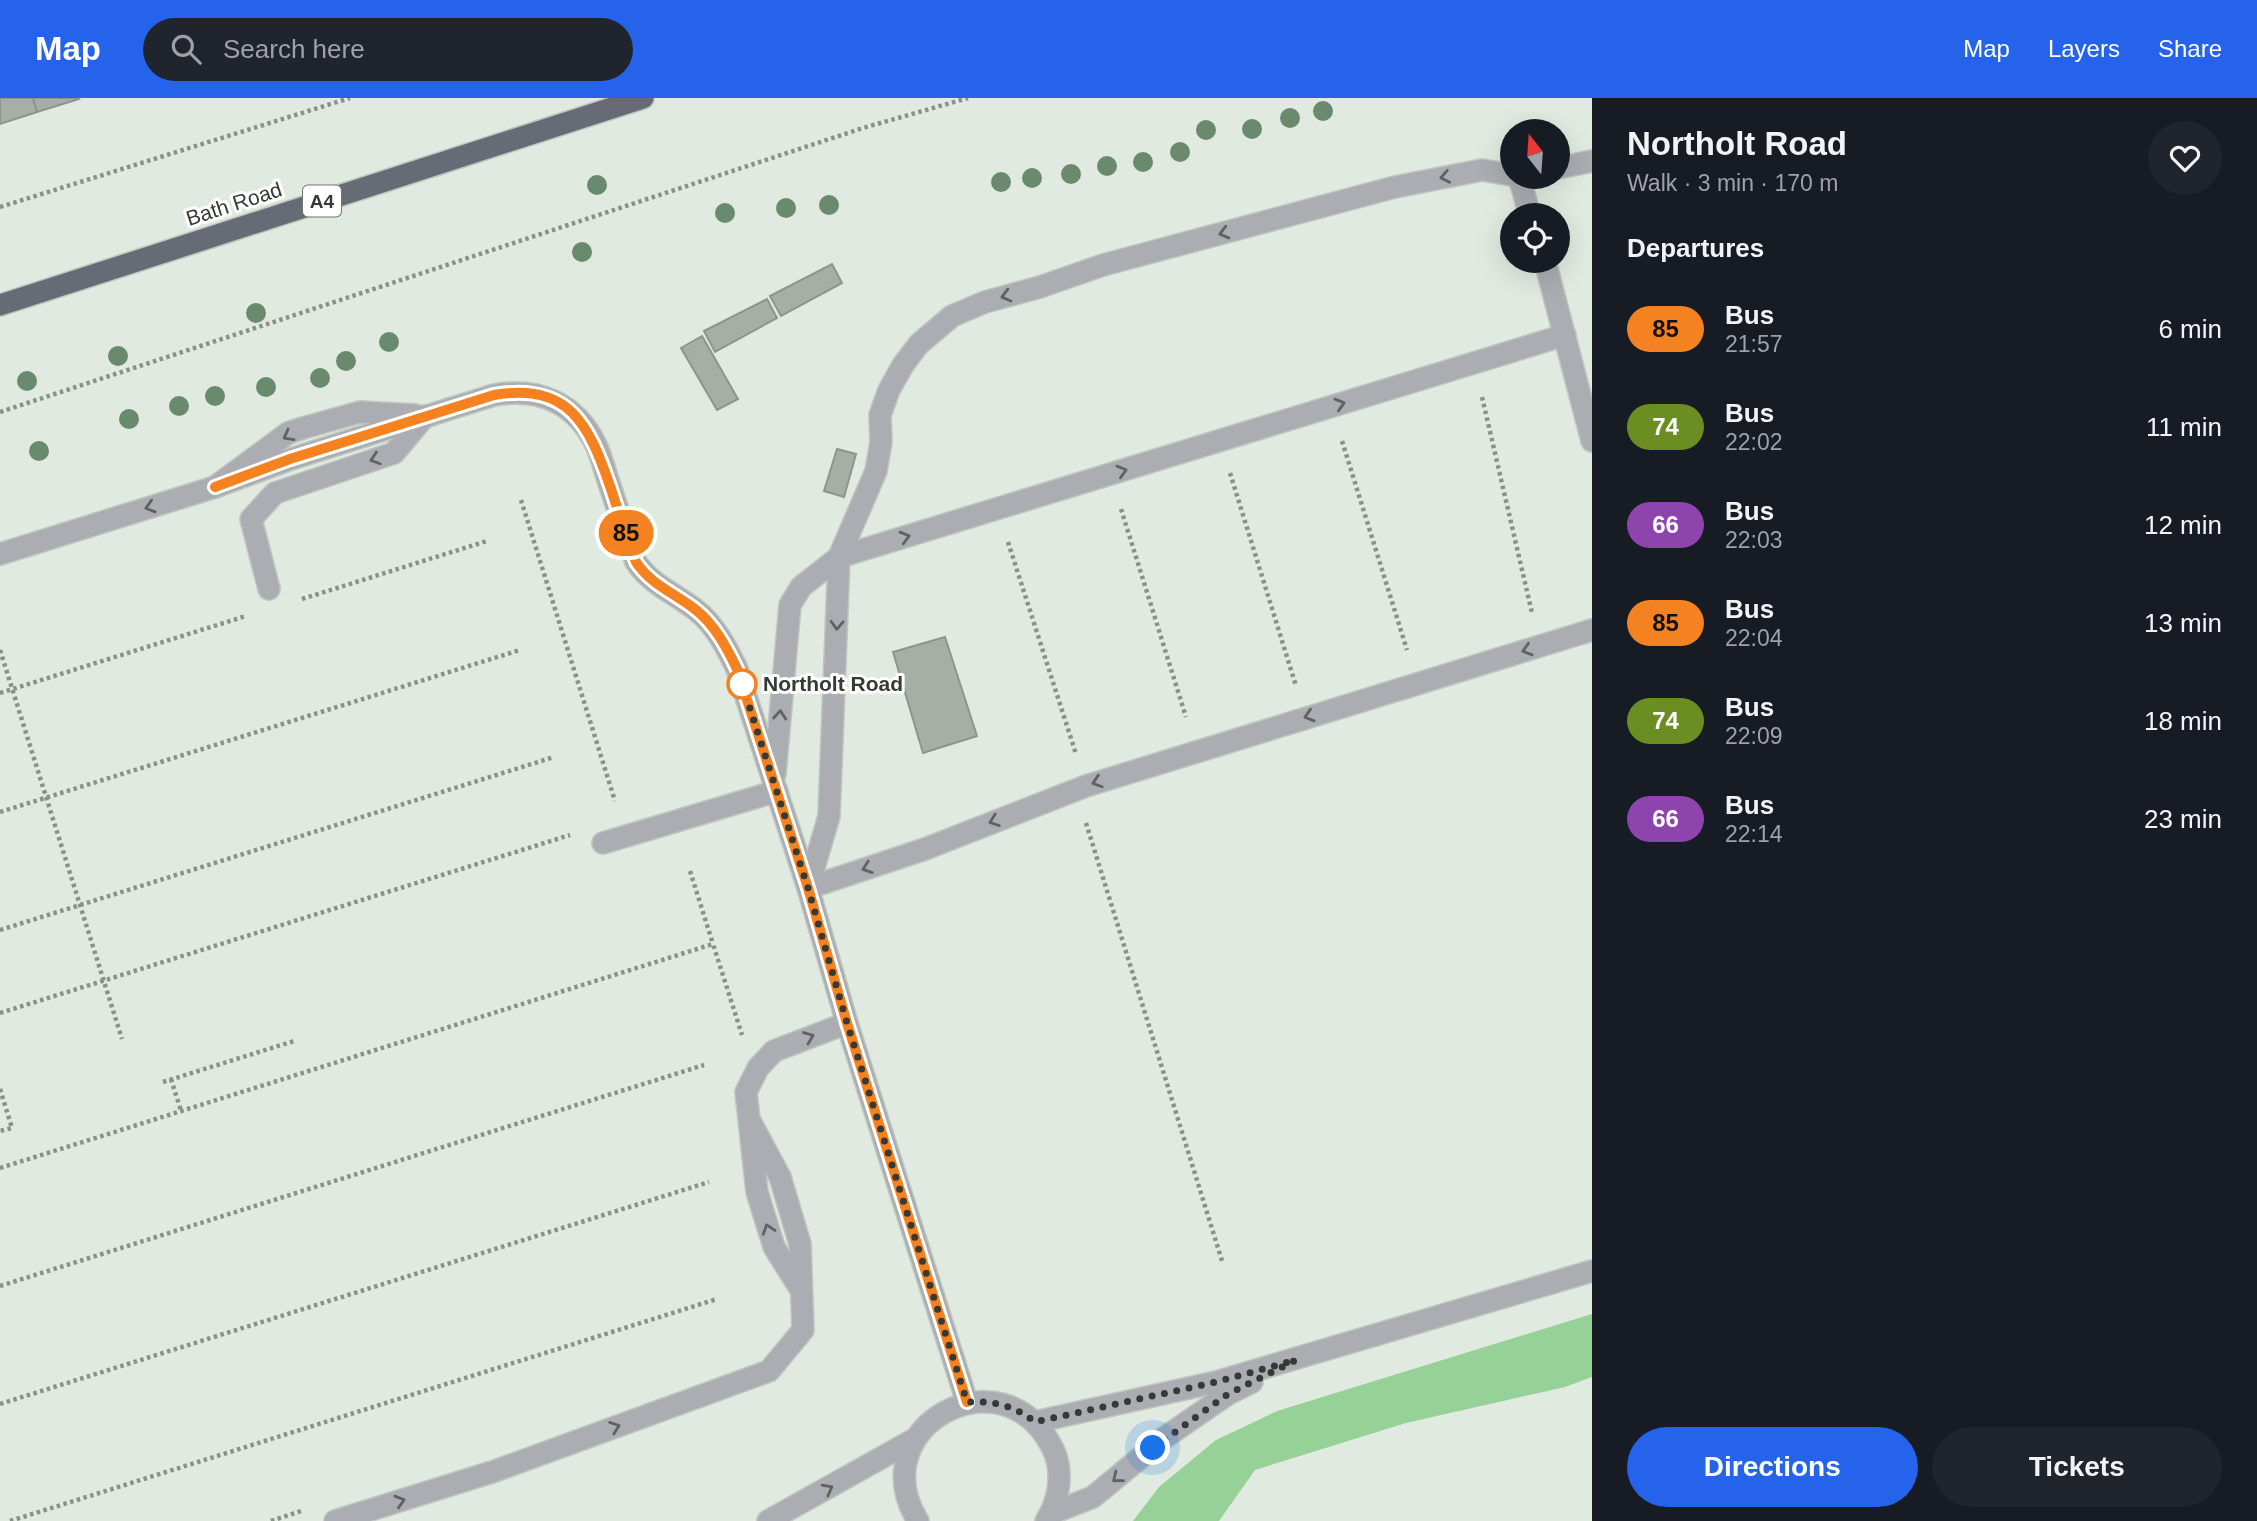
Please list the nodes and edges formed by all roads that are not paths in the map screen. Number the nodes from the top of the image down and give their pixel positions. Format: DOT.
graph roads {
  1 [pos="643,98"];
  2 [pos="1592,162"];
  3 [pos="1570,166"];
  4 [pos="1500,172"];
  5 [pos="1548,273"];
  6 [pos="0,305"];
  7 [pos="1565,335"];
  8 [pos="425,416"];
  9 [pos="1592,441"];
  10 [pos="0,554"];
  11 [pos="839,557"];
  12 [pos="269,589"];
  13 [pos="1592,629"];
  14 [pos="776,787"];
  15 [pos="603,843"];
  16 [pos="808,888"];
  17 [pos="847,1023"];
  18 [pos="1592,1271"];
  19 [pos="1296,1360"];
  20 [pos="967,1402"];
  21 [pos="1035,1422"];
  22 [pos="915,1439"];
  23 [pos="1050,1519"];
  24 [pos="335,1521"];
  25 [pos="768,1521"];
  26 [pos="918,1521"];
  1 -- 6 [label="highway, Bath Road / A4"];
  2 -- 3 [label="street"];
  4 -- 11 [label="street, one-way"];
  5 -- 7 [label="street"];
  7 -- 9 [label="street"];
  11 -- 7 [label="street, one-way"];
  8 -- 10 [label="street, one-way"];
  8 -- 12 [label="street, one-way"];
  8 -- 14 [label="street"];
  14 -- 11 [label="street, one-way"];
  11 -- 16 [label="street, one-way"];
  13 -- 16 [label="street, one-way"];
  14 -- 15 [label="street"];
  14 -- 16 [label="street"];
  16 -- 17 [label="street"];
  17 -- 20 [label="street"];
  24 -- 17 [label="street, one-way"];
  18 -- 19 [label="street"];
  19 -- 21 [label="street"];
  19 -- 23 [label="street, one-way"];
  20 -- 21 [label="street"];
  20 -- 22 [label="street"];
  21 -- 23 [label="street"];
  25 -- 22 [label="street, one-way"];
  22 -- 26 [label="street"];
}
